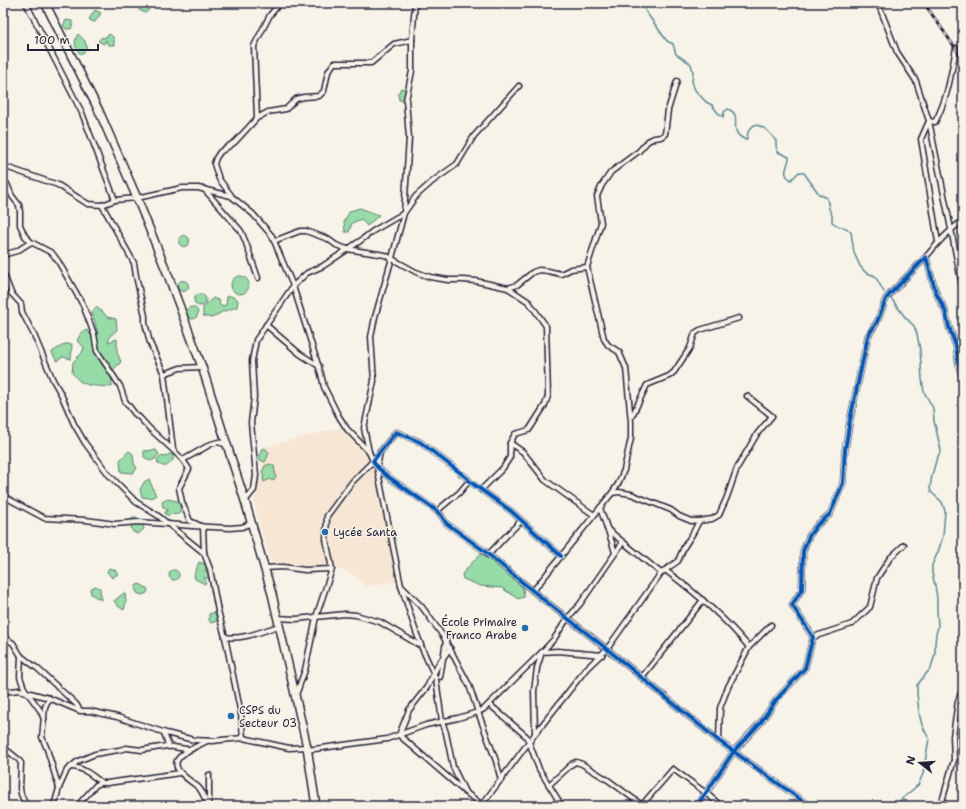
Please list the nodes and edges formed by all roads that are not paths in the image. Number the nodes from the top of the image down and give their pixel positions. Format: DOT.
graph roads {
  1 [pos="26,3"];
  2 [pos="45,3"];
  3 [pos="280,3"];
  4 [pos="415,3"];
  5 [pos="878,3"];
  6 [pos="412,40"];
  7 [pos="956,48"];
  8 [pos="677,81"];
  9 [pos="519,86"];
  10 [pos="257,118"];
  11 [pos="929,121"];
  12 [pos="3,166"];
  13 [pos="3,180"];
  14 [pos="204,189"];
  15 [pos="231,196"];
  16 [pos="137,198"];
  17 [pos="116,200"];
  18 [pos="102,205"];
  19 [pos="404,213"];
  20 [pos="963,220"];
  21 [pos="951,229"];
  22 [pos="274,241"];
  23 [pos="31,242"];
  24 [pos="938,242"];
  25 [pos="348,249"];
  26 [pos="3,255"];
  27 [pos="926,257"];
  28 [pos="392,258"];
  29 [pos="587,267"];
  30 [pos="3,272"];
  31 [pos="258,278"];
  32 [pos="293,286"];
  33 [pos="508,288"];
  34 [pos="963,291"];
  35 [pos="739,318"];
  36 [pos="266,325"];
  37 [pos="963,332"];
  38 [pos="957,354"];
  39 [pos="319,366"];
  40 [pos="202,367"];
  41 [pos="164,374"];
  42 [pos="963,384"];
  43 [pos="747,396"];
  44 [pos="631,417"];
  45 [pos="510,443"];
  46 [pos="228,445"];
  47 [pos="173,450"];
  48 [pos="381,450"];
  49 [pos="370,452"];
  50 [pos="183,460"];
  51 [pos="373,461"];
  52 [pos="377,467"];
  53 [pos="469,481"];
  54 [pos="481,490"];
  55 [pos="612,493"];
  56 [pos="3,496"];
  57 [pos="246,501"];
  58 [pos="600,508"];
  59 [pos="437,511"];
  60 [pos="594,515"];
  61 [pos="521,521"];
  62 [pos="698,521"];
  63 [pos="252,523"];
  64 [pos="167,524"];
  65 [pos="203,527"];
  66 [pos="607,529"];
  67 [pos="623,542"];
  68 [pos="904,545"];
  69 [pos="204,553"];
  70 [pos="616,553"];
  71 [pos="488,555"];
  72 [pos="561,556"];
  73 [pos="265,568"];
  74 [pos="332,569"];
  75 [pos="666,570"];
  76 [pos="661,573"];
  77 [pos="401,586"];
  78 [pos="533,591"];
  79 [pos="703,600"];
  80 [pos="316,617"];
  81 [pos="567,619"];
  82 [pos="278,622"];
  83 [pos="771,625"];
  84 [pos="3,637"];
  85 [pos="225,637"];
  86 [pos="813,637"];
  87 [pos="446,640"];
  88 [pos="421,646"];
  89 [pos="749,647"];
  90 [pos="450,648"];
  91 [pos="607,649"];
  92 [pos="542,652"];
  93 [pos="602,655"];
  94 [pos="21,656"];
  95 [pos="443,658"];
  96 [pos="434,672"];
  97 [pos="440,677"];
  98 [pos="642,677"];
  99 [pos="963,688"];
  100 [pos="3,692"];
  101 [pos="27,693"];
  102 [pos="295,697"];
  103 [pos="49,698"];
  104 [pos="489,704"];
  105 [pos="80,710"];
  106 [pos="478,712"];
  107 [pos="44,719"];
  108 [pos="442,721"];
  109 [pos="164,733"];
  110 [pos="535,734"];
  111 [pos="399,735"];
  112 [pos="243,738"];
  113 [pos="207,741"];
  114 [pos="719,741"];
  115 [pos="529,742"];
  116 [pos="3,747"];
  117 [pos="169,747"];
  118 [pos="192,749"];
  119 [pos="307,749"];
  120 [pos="734,752"];
  121 [pos="71,767"];
  122 [pos="179,773"];
  123 [pos="209,775"];
  124 [pos="501,780"];
  125 [pos="102,783"];
  126 [pos="549,785"];
  127 [pos="59,788"];
  128 [pos="465,792"];
  129 [pos="706,792"];
  130 [pos="3,805"];
  131 [pos="482,805"];
  132 [pos="6,806"];
  133 [pos="26,806"];
  134 [pos="54,806"];
  135 [pos="77,806"];
  136 [pos="208,806"];
  137 [pos="316,806"];
  138 [pos="562,806"];
  139 [pos="642,806"];
  140 [pos="696,806"];
  141 [pos="721,806"];
  142 [pos="806,806"];
  143 [pos="940,806"];
  1 -- 17 [label="street"];
  2 -- 16 [label="highway"];
  3 -- 10 [label="street"];
  4 -- 6 [label="street"];
  5 -- 11 [label="street"];
  6 -- 10 [label="street"];
  6 -- 19 [label="street"];
  7 -- 11 [label="street"];
  8 -- 29 [label="street"];
  9 -- 19 [label="street"];
  10 -- 15 [label="street"];
  11 -- 21 [label="street"];
  11 -- 24 [label="street"];
  12 -- 18 [label="street"];
  13 -- 23 [label="street"];
  14 -- 15 [label="street"];
  14 -- 16 [label="street"];
  14 -- 31 [label="street"];
  15 -- 22 [label="street"];
  16 -- 17 [label="street"];
  16 -- 40 [label="highway"];
  17 -- 18 [label="street"];
  18 -- 41 [label="street"];
  19 -- 25 [label="street"];
  19 -- 28 [label="street"];
  20 -- 21 [label="street"];
  21 -- 24 [label="street"];
  21 -- 34 [label="street"];
  22 -- 25 [label="street"];
  22 -- 32 [label="street"];
  23 -- 26 [label="street"];
  23 -- 47 [label="street"];
  24 -- 27 [label="street"];
  25 -- 28 [label="street"];
  25 -- 32 [label="street"];
  27 -- 38 [label="street"];
  27 -- 86 [label="street"];
  28 -- 33 [label="street"];
  28 -- 49 [label="street"];
  29 -- 33 [label="street"];
  29 -- 44 [label="street"];
  30 -- 64 [label="street"];
  32 -- 36 [label="street"];
  32 -- 39 [label="street"];
  33 -- 45 [label="street"];
  35 -- 44 [label="street"];
  36 -- 39 [label="street"];
  36 -- 57 [label="street"];
  37 -- 38 [label="street"];
  38 -- 42 [label="street"];
  39 -- 49 [label="street"];
  40 -- 41 [label="street"];
  40 -- 46 [label="highway"];
  41 -- 47 [label="street"];
  43 -- 62 [label="street"];
  44 -- 55 [label="street"];
  45 -- 54 [label="street"];
  45 -- 60 [label="street"];
  46 -- 50 [label="street"];
  46 -- 57 [label="highway"];
  47 -- 50 [label="street"];
  48 -- 51 [label="street"];
  48 -- 52 [label="street"];
  48 -- 53 [label="street"];
  49 -- 51 [label="street"];
  50 -- 65 [label="street"];
  51 -- 52 [label="street"];
  51 -- 74 [label="street"];
  52 -- 59 [label="street"];
  52 -- 77 [label="street"];
  53 -- 54 [label="street"];
  53 -- 59 [label="street"];
  54 -- 61 [label="street"];
  55 -- 58 [label="street"];
  55 -- 62 [label="street"];
  56 -- 64 [label="street"];
  57 -- 63 [label="highway"];
  58 -- 60 [label="street"];
  58 -- 66 [label="street"];
  59 -- 71 [label="street"];
  60 -- 72 [label="street"];
  61 -- 71 [label="street"];
  61 -- 72 [label="street"];
  62 -- 75 [label="street"];
  63 -- 65 [label="street"];
  63 -- 73 [label="highway"];
  64 -- 65 [label="street"];
  64 -- 69 [label="street"];
  65 -- 69 [label="street"];
  66 -- 67 [label="street"];
  66 -- 70 [label="street"];
  67 -- 70 [label="street"];
  67 -- 76 [label="street"];
  68 -- 86 [label="street"];
  69 -- 85 [label="street"];
  70 -- 81 [label="street"];
  71 -- 78 [label="street"];
  72 -- 78 [label="street"];
  73 -- 74 [label="street"];
  73 -- 82 [label="highway"];
  74 -- 80 [label="street"];
  75 -- 76 [label="street"];
  75 -- 79 [label="street"];
  76 -- 91 [label="street"];
  77 -- 87 [label="street"];
  77 -- 88 [label="street"];
  78 -- 81 [label="street"];
  79 -- 89 [label="street"];
  79 -- 98 [label="street"];
  80 -- 82 [label="street"];
  80 -- 88 [label="street"];
  80 -- 102 [label="street"];
  81 -- 91 [label="street"];
  81 -- 92 [label="street"];
  82 -- 85 [label="street"];
  82 -- 102 [label="highway"];
  83 -- 89 [label="street"];
  84 -- 94 [label="street"];
  85 -- 112 [label="street"];
  86 -- 120 [label="street"];
  87 -- 90 [label="street"];
  87 -- 95 [label="street"];
  88 -- 96 [label="street"];
  89 -- 114 [label="street"];
  90 -- 95 [label="street"];
  90 -- 106 [label="street"];
  91 -- 93 [label="street"];
  91 -- 98 [label="street"];
  92 -- 93 [label="street"];
  92 -- 104 [label="street"];
  92 -- 110 [label="street"];
  93 -- 110 [label="street"];
  94 -- 101 [label="street"];
  94 -- 105 [label="street"];
  95 -- 96 [label="street"];
  95 -- 97 [label="street"];
  96 -- 108 [label="street"];
  96 -- 111 [label="street"];
  98 -- 114 [label="street"];
  99 -- 143 [label="street"];
  100 -- 101 [label="street"];
  101 -- 103 [label="street"];
  101 -- 107 [label="street"];
  102 -- 119 [label="highway"];
  103 -- 105 [label="street"];
  103 -- 107 [label="street"];
  104 -- 106 [label="street"];
  104 -- 115 [label="street"];
  105 -- 109 [label="street"];
  106 -- 108 [label="street"];
  106 -- 124 [label="street"];
  107 -- 127 [label="street"];
  108 -- 111 [label="street"];
  108 -- 128 [label="street"];
  109 -- 113 [label="street"];
  109 -- 117 [label="street"];
  110 -- 115 [label="street"];
  111 -- 119 [label="street"];
  111 -- 128 [label="street"];
  112 -- 113 [label="street"];
  112 -- 119 [label="street"];
  113 -- 118 [label="street"];
  114 -- 120 [label="street"];
  115 -- 124 [label="street"];
  115 -- 126 [label="street"];
  116 -- 133 [label="street"];
  117 -- 118 [label="street"];
  117 -- 121 [label="street"];
  118 -- 122 [label="street"];
  119 -- 137 [label="highway"];
  120 -- 129 [label="street"];
  120 -- 142 [label="street"];
  121 -- 125 [label="street"];
  121 -- 127 [label="street"];
  122 -- 125 [label="street"];
  122 -- 136 [label="street"];
  123 -- 136 [label="street"];
  124 -- 131 [label="street"];
  125 -- 135 [label="street"];
  126 -- 138 [label="street"];
  126 -- 139 [label="street"];
  127 -- 134 [label="street"];
  128 -- 131 [label="street"];
  129 -- 139 [label="street"];
  129 -- 140 [label="street"];
  129 -- 141 [label="street"];
  130 -- 132 [label="street"];
}
